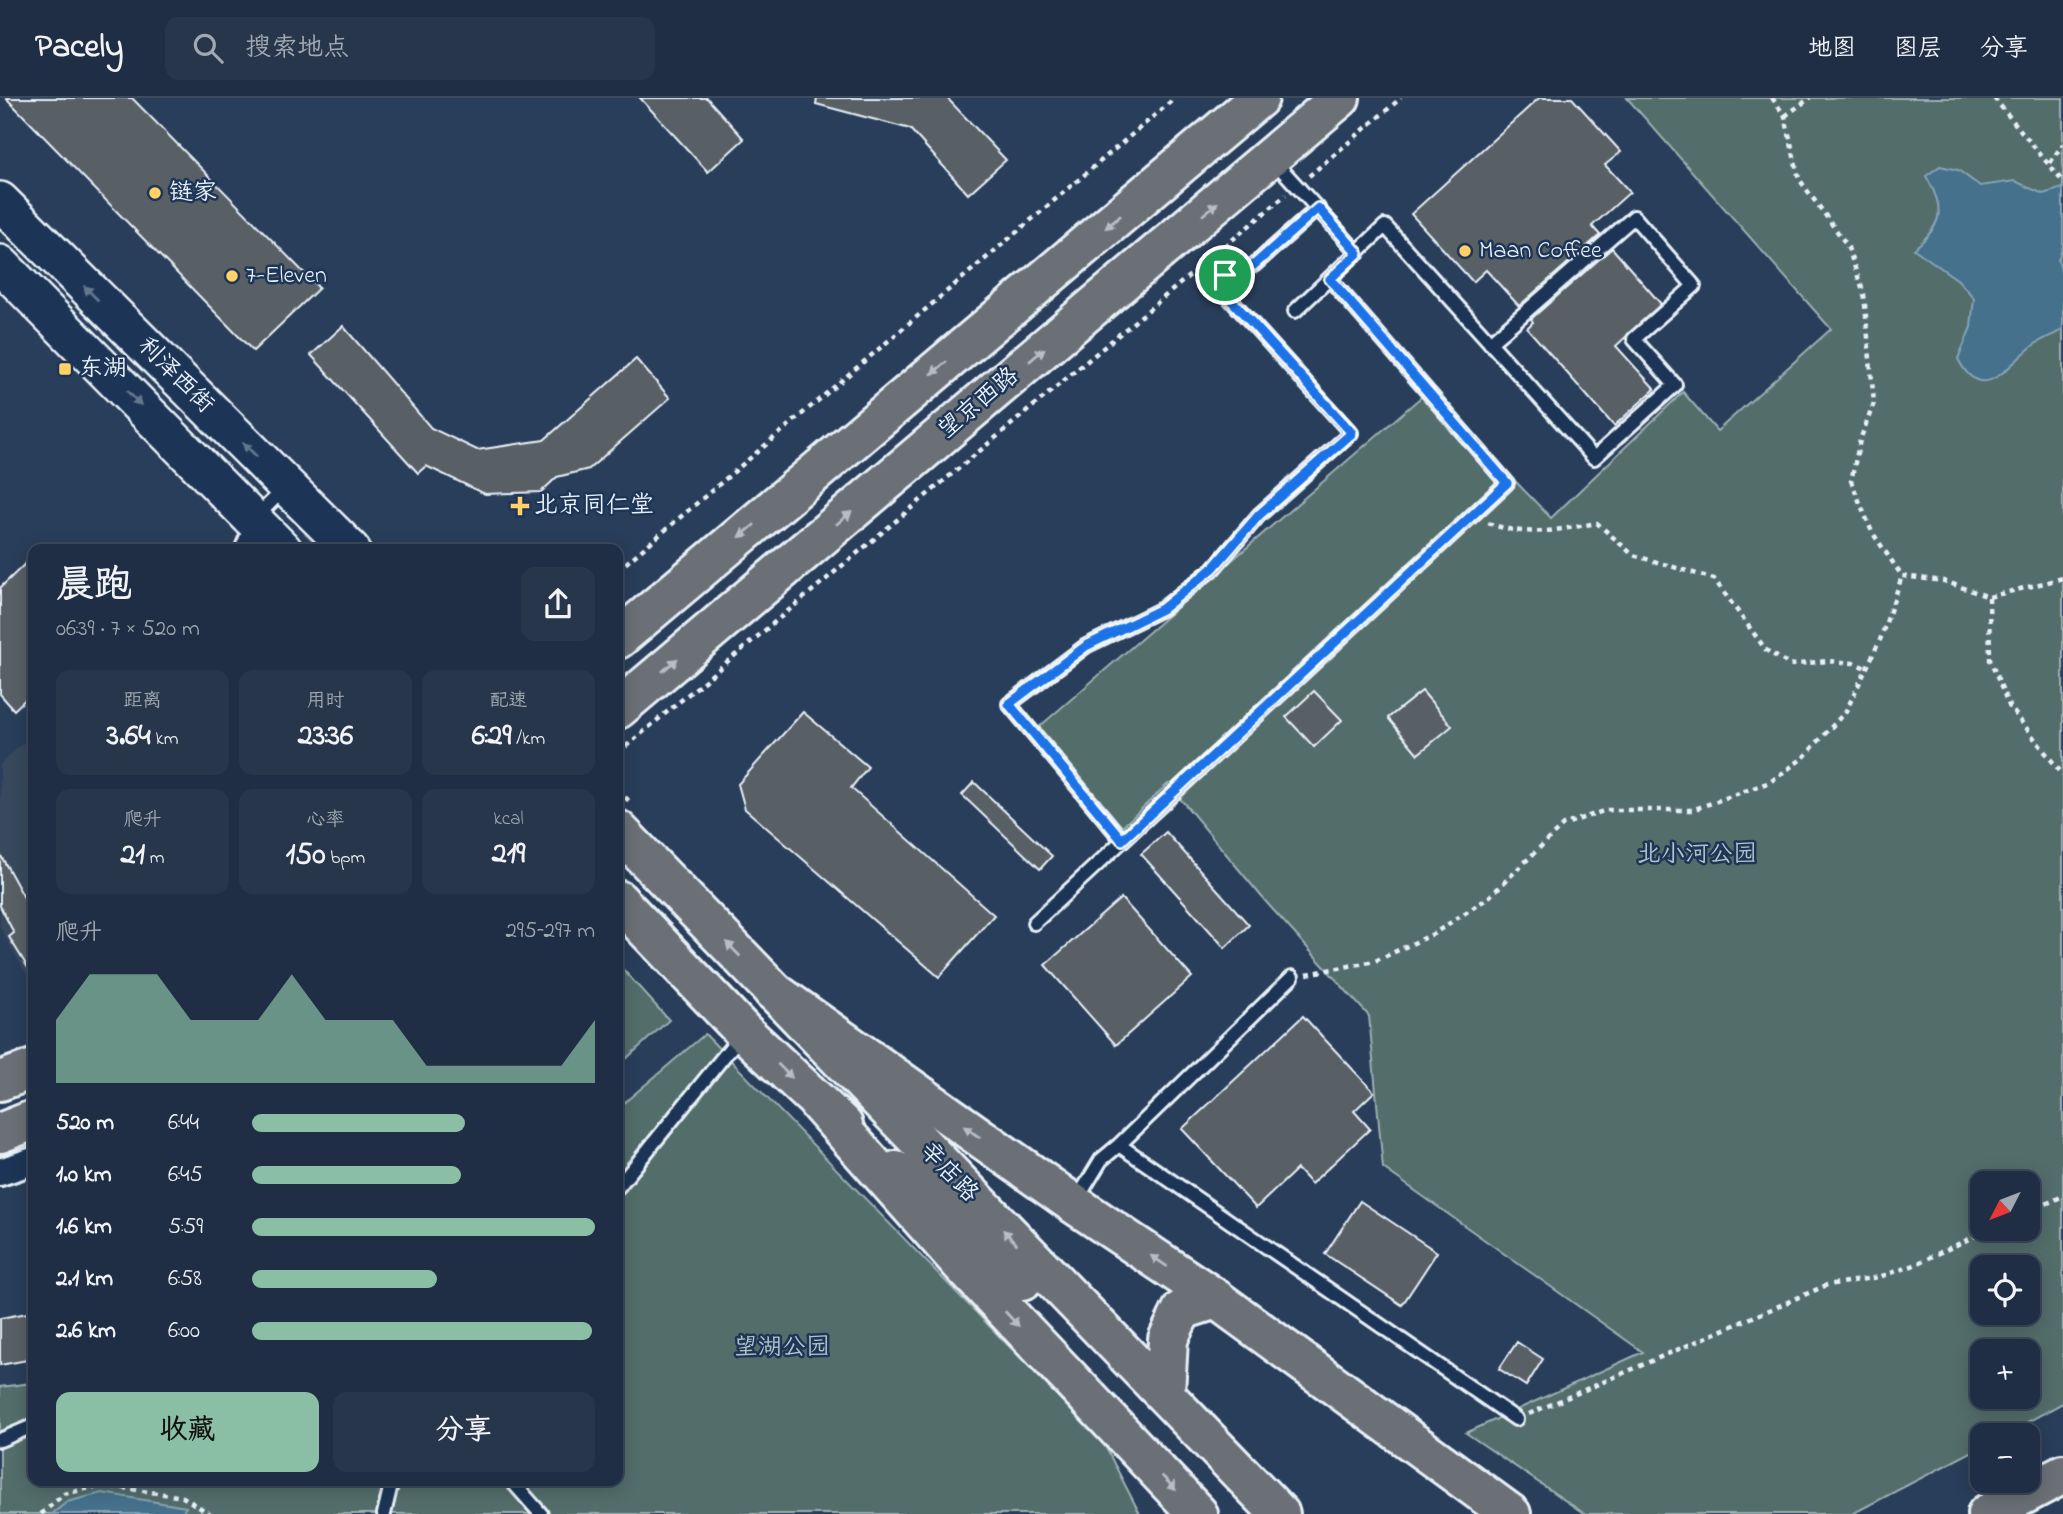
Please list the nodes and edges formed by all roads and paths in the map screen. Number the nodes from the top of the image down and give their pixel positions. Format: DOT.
graph roads {
  1 [pos="1175,98"];
  2 [pos="1259,98"];
  3 [pos="1340,98"];
  4 [pos="1401,98"];
  5 [pos="1772,98"];
  6 [pos="1810,98"];
  7 [pos="1994,98"];
  8 [pos="1785,116"];
  9 [pos="2063,144"];
  10 [pos="1271,158"];
  11 [pos="2050,164"];
  12 [pos="2063,182"];
  13 [pos="1297,186"];
  14 [pos="0,201"];
  15 [pos="1318,208"];
  16 [pos="1358,253"];
  17 [pos="0,264"];
  18 [pos="1330,279"];
  19 [pos="1295,311"];
  20 [pos="1490,343"];
  21 [pos="287,486"];
  22 [pos="1471,517"];
  23 [pos="247,534"];
  24 [pos="270,544"];
  25 [pos="345,544"];
  26 [pos="623,566"];
  27 [pos="1902,576"];
  28 [pos="2063,578"];
  29 [pos="1989,597"];
  30 [pos="623,635"];
  31 [pos="1866,668"];
  32 [pos="623,705"];
  33 [pos="623,749"];
  34 [pos="2063,775"];
  35 [pos="627,820"];
  36 [pos="1122,840"];
  37 [pos="623,905"];
  38 [pos="1034,923"];
  39 [pos="1292,976"];
  40 [pos="773,990"];
  41 [pos="744,1032"];
  42 [pos="28,1071"];
  43 [pos="0,1081"];
  44 [pos="819,1104"];
  45 [pos="28,1123"];
  46 [pos="0,1133"];
  47 [pos="1119,1145"];
  48 [pos="28,1163"];
  49 [pos="0,1172"];
  50 [pos="623,1181"];
  51 [pos="2063,1196"];
  52 [pos="1074,1204"];
  53 [pos="2040,1207"];
  54 [pos="1970,1238"];
  55 [pos="1216,1298"];
  56 [pos="1165,1393"];
  57 [pos="1516,1419"];
  58 [pos="28,1428"];
  59 [pos="0,1440"];
  60 [pos="2063,1474"];
  61 [pos="99,1486"];
  62 [pos="110,1486"];
  63 [pos="391,1486"];
  64 [pos="516,1486"];
  65 [pos="41,1514"];
  66 [pos="210,1514"];
  67 [pos="384,1514"];
  68 [pos="541,1514"];
  69 [pos="1198,1514"];
  70 [pos="1248,1514"];
  71 [pos="1280,1514"];
  72 [pos="1511,1514"];
  73 [pos="1987,1514"];
  1 -- 26 [label="path"];
  2 -- 30 [label="main road, one-way"];
  3 -- 10 [label="main road, 望京西路"];
  4 -- 13 [label="path"];
  5 -- 8 [label="path"];
  6 -- 8 [label="path"];
  7 -- 11 [label="path"];
  8 -- 27 [label="path"];
  9 -- 11 [label="path"];
  10 -- 13 [label="lane"];
  32 -- 10 [label="main road, 望京西路, one-way"];
  11 -- 12 [label="path"];
  13 -- 15 [label="lane"];
  13 -- 33 [label="path"];
  21 -- 14 [label="street, 利泽西街, one-way"];
  15 -- 16 [label="lane"];
  15 -- 36 [label="lane"];
  16 -- 18 [label="lane"];
  16 -- 20 [label="lane"];
  17 -- 23 [label="street, 利泽西街, one-way"];
  18 -- 19 [label="lane"];
  18 -- 22 [label="lane"];
  20 -- 20 [label="lane"];
  21 -- 23 [label="lane"];
  21 -- 25 [label="street, 利泽西街"];
  22 -- 31 [label="path"];
  22 -- 36 [label="lane"];
  23 -- 24 [label="street, 利泽西街"];
  27 -- 29 [label="path"];
  27 -- 31 [label="path"];
  28 -- 29 [label="path"];
  29 -- 34 [label="path"];
  31 -- 39 [label="path"];
  40 -- 35 [label="main road, 辛店路, one-way"];
  36 -- 38 [label="lane"];
  37 -- 41 [label="main road, 辛店路"];
  39 -- 47 [label="lane"];
  52 -- 40 [label="main road, one-way"];
  56 -- 40 [label="main road, 辛店路, one-way"];
  41 -- 44 [label="main road, 辛店路, one-way"];
  41 -- 50 [label="lane"];
  42 -- 43 [label="main road"];
  44 -- 69 [label="main road, one-way"];
  44 -- 70 [label="main road, 辛店路"];
  45 -- 46 [label="main road"];
  47 -- 52 [label="lane"];
  47 -- 57 [label="lane"];
  48 -- 49 [label="street"];
  51 -- 53 [label="path"];
  55 -- 52 [label="main road, one-way"];
  54 -- 57 [label="path"];
  55 -- 56 [label="main road"];
  55 -- 72 [label="main road"];
  56 -- 71 [label="main road, 辛店路"];
  58 -- 59 [label="lane"];
  60 -- 73 [label="main road"];
  61 -- 65 [label="path"];
  62 -- 66 [label="path"];
  63 -- 67 [label="lane"];
  64 -- 68 [label="lane"];
}
